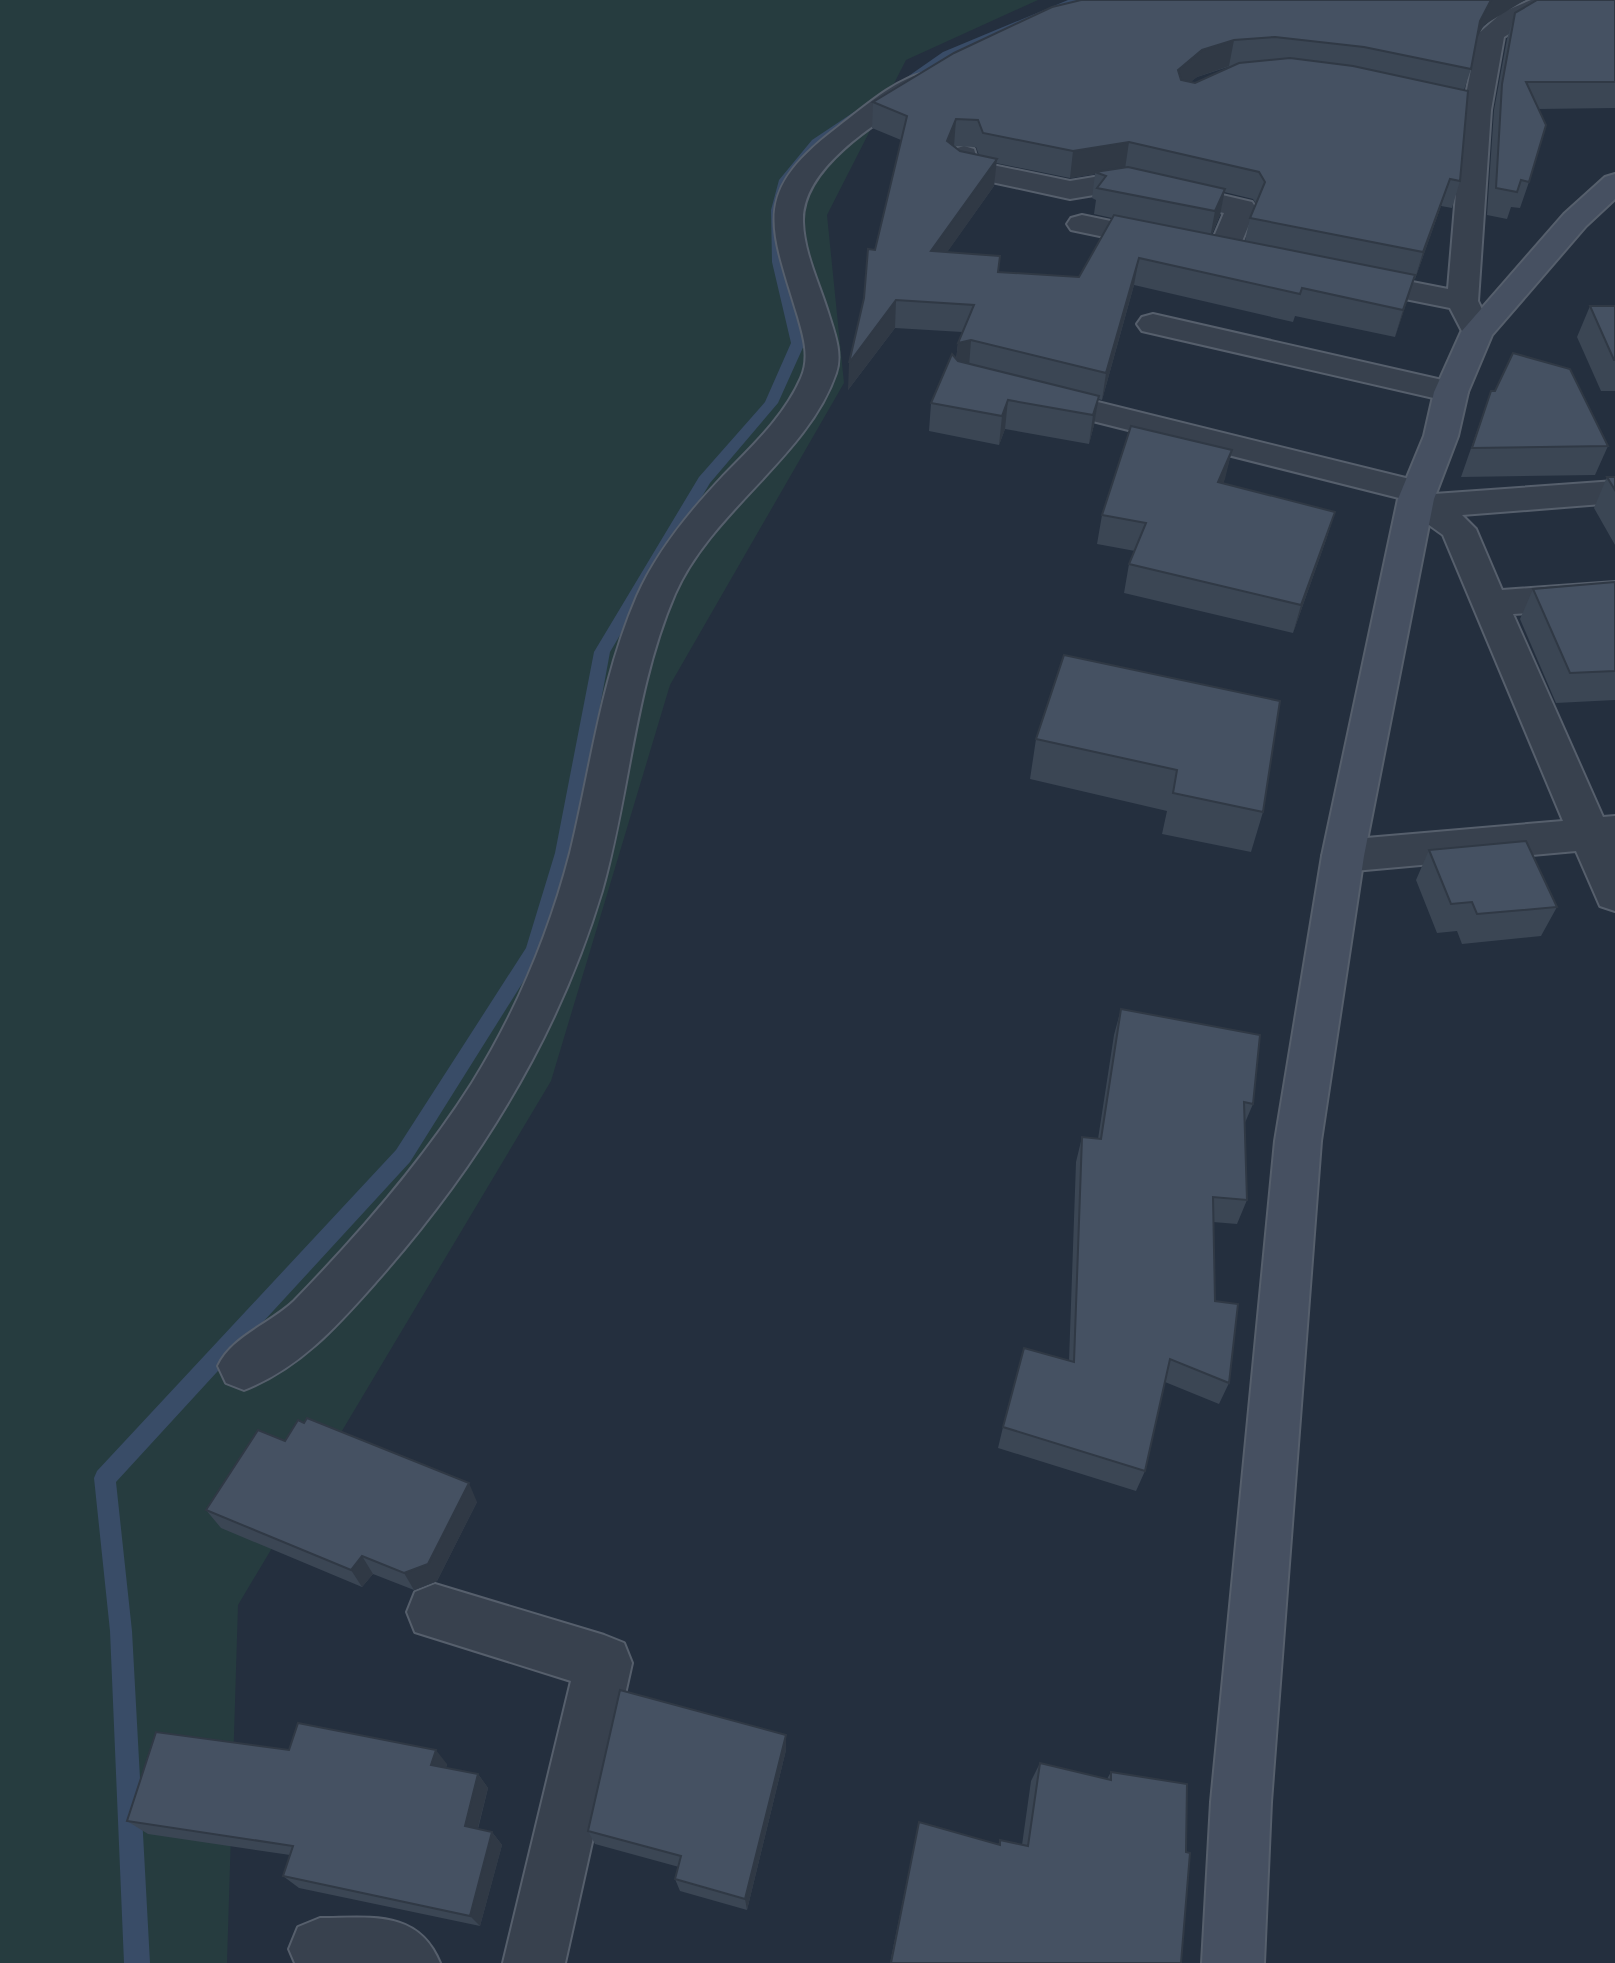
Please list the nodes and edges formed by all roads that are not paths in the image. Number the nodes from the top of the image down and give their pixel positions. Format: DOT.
graph roads {
  1 [pos="1553,0"];
  2 [pos="957,63"];
  3 [pos="1446,104"];
  4 [pos="1477,110"];
  5 [pos="964,155"];
  6 [pos="1615,183"];
  7 [pos="1082,224"];
  8 [pos="1222,253"];
  9 [pos="1253,259"];
  10 [pos="1329,275"];
  11 [pos="1470,317"];
  12 [pos="1153,324"];
  13 [pos="999,388"];
  14 [pos="1451,392"];
  15 [pos="1615,492"];
  16 [pos="1420,499"];
  17 [pos="1615,595"];
  18 [pos="1489,603"];
  19 [pos="1601,833"];
  20 [pos="1343,856"];
  21 [pos="1615,894"];
  22 [pos="244,1366"];
  23 [pos="435,1612"];
  24 [pos="320,1949"];
  25 [pos="409,1963"];
  26 [pos="534,1963"];
  27 [pos="1233,1963"];
  1 -- 4 [label="street"];
  2 -- 22 [label="street"];
  3 -- 4 [label="street"];
  4 -- 11 [label="street"];
  5 -- 8 [label="street"];
  6 -- 11 [label="street"];
  7 -- 8 [label="street"];
  8 -- 9 [label="street"];
  10 -- 11 [label="street"];
  11 -- 14 [label="street"];
  12 -- 14 [label="street"];
  13 -- 16 [label="street"];
  14 -- 16 [label="street"];
  15 -- 16 [label="street"];
  16 -- 18 [label="street"];
  16 -- 20 [label="street"];
  17 -- 18 [label="street"];
  18 -- 19 [label="street"];
  19 -- 20 [label="street"];
  19 -- 21 [label="street"];
  20 -- 27 [label="street"];
  23 -- 26 [label="street"];
  24 -- 25 [label="street"];
}
